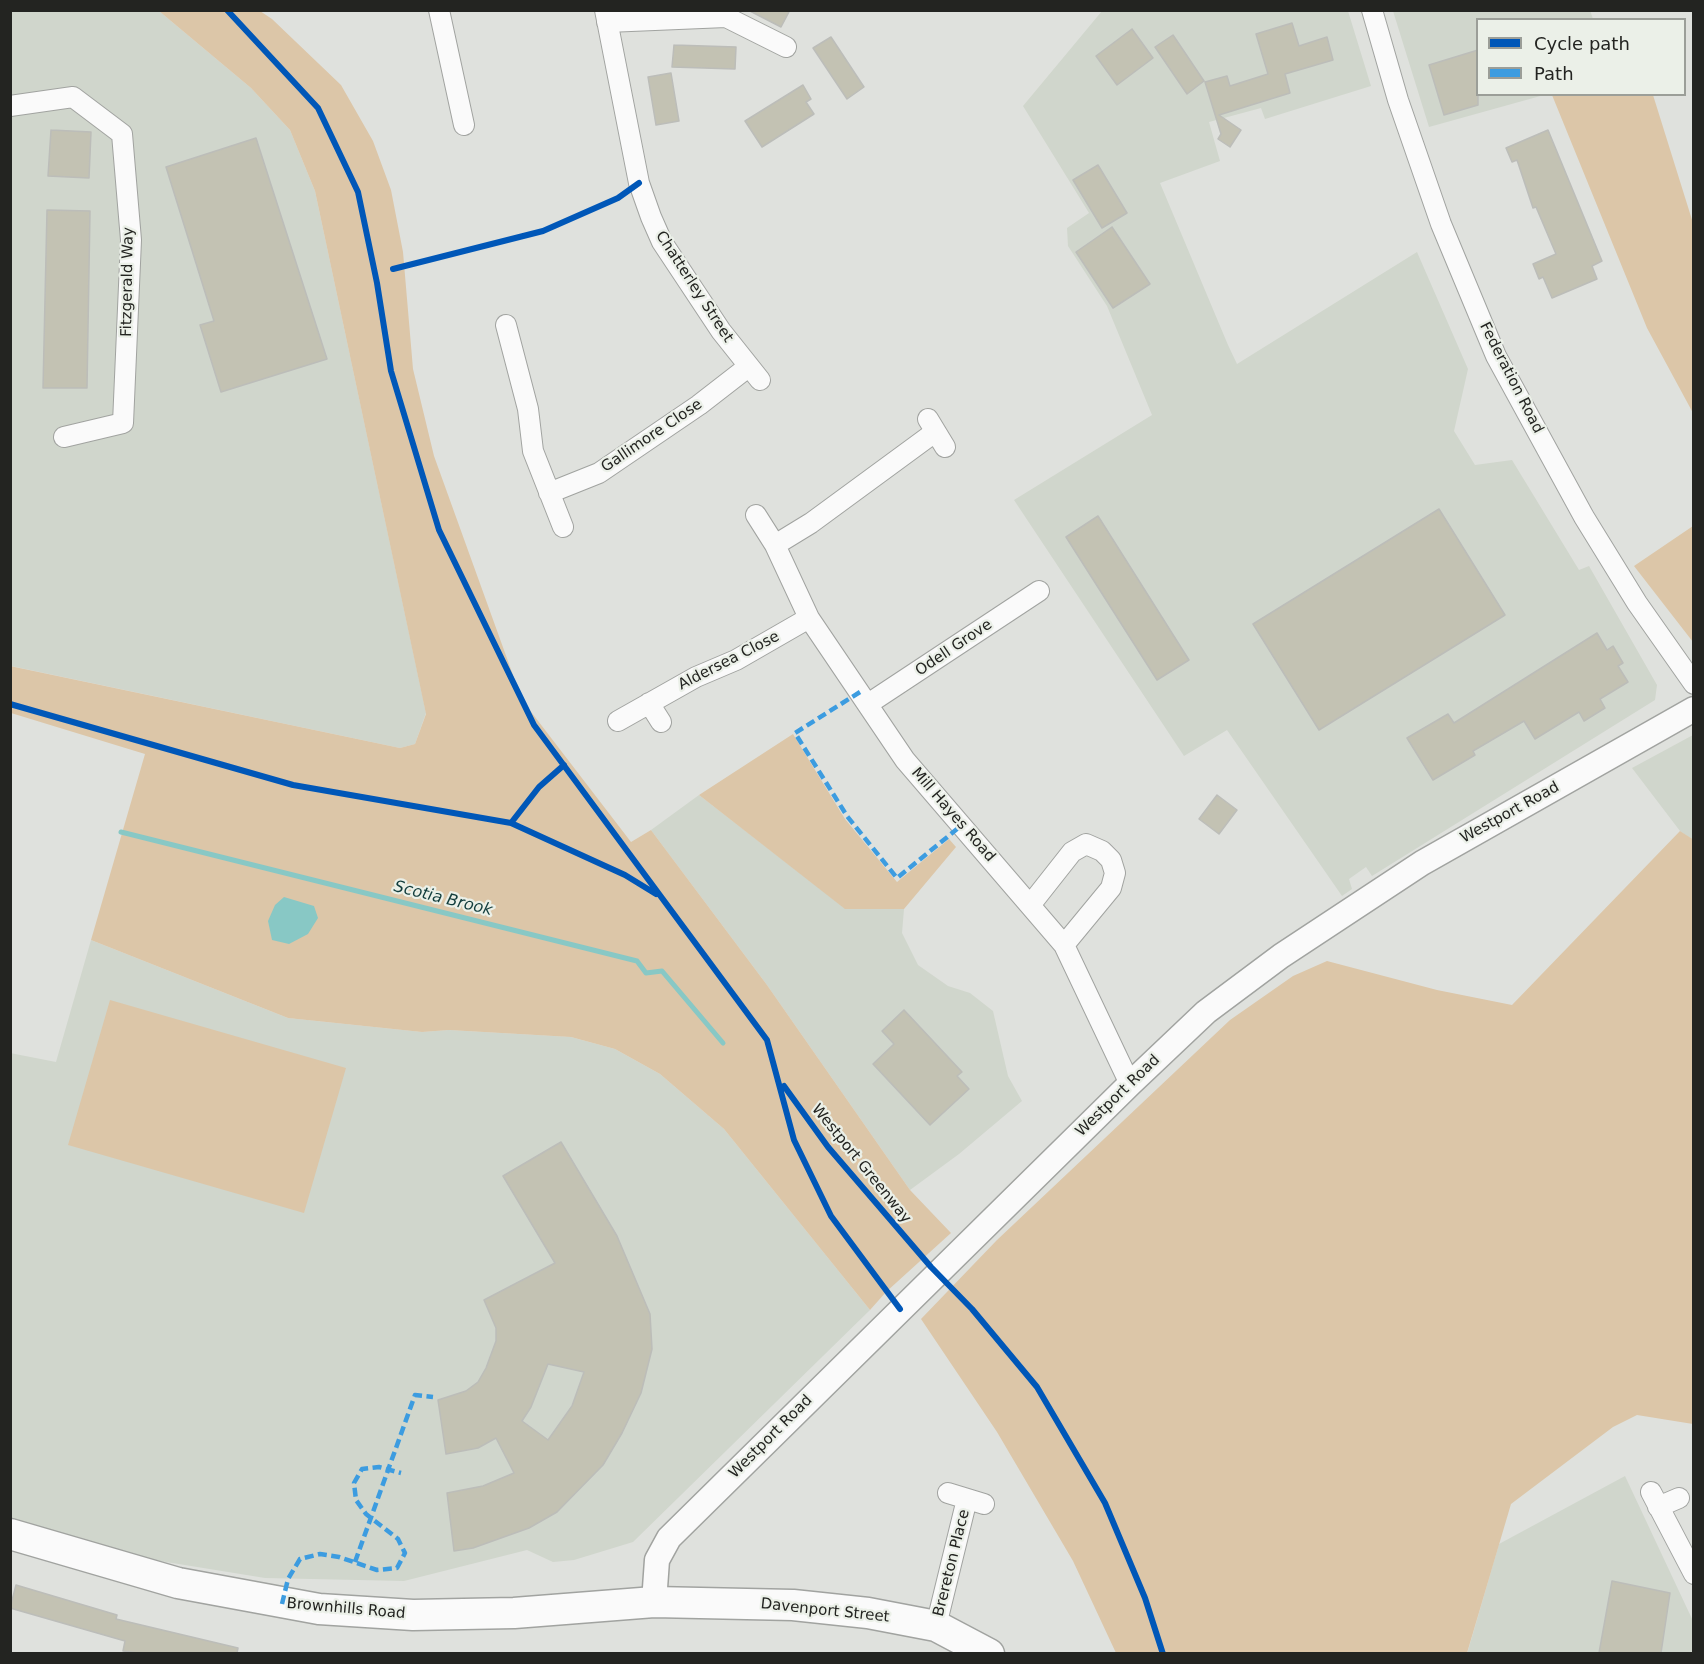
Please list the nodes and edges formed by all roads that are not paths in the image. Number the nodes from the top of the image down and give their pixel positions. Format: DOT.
graph roads {
  1 [pos="440,10"];
  2 [pos="1372,10"];
  3 [pos="716,13"];
  4 [pos="606,16"];
  5 [pos="786,47"];
  6 [pos="10,106"];
  7 [pos="464,125"];
  8 [pos="506,325"];
  9 [pos="754,373"];
  10 [pos="936,433"];
  11 [pos="64,437"];
  12 [pos="549,493"];
  13 [pos="756,515"];
  14 [pos="562,527"];
  15 [pos="775,545"];
  16 [pos="1039,591"];
  17 [pos="809,618"];
  18 [pos="1694,684"];
  19 [pos="649,703"];
  20 [pos="868,704"];
  21 [pos="1694,709"];
  22 [pos="618,721"];
  23 [pos="661,722"];
  24 [pos="1031,904"];
  25 [pos="1064,945"];
  26 [pos="1130,1084"];
  27 [pos="948,1493"];
  28 [pos="1679,1498"];
  29 [pos="10,1534"];
  30 [pos="1694,1574"];
  31 [pos="654,1602"];
  32 [pos="936,1626"];
  33 [pos="989,1653"];
  1 -- 7 [label="street"];
  2 -- 18 [label="street, Federation Road"];
  3 -- 4 [label="street"];
  3 -- 5 [label="street"];
  4 -- 9 [label="street, Chatterley Street"];
  6 -- 11 [label="street, Fitzgerald Way"];
  8 -- 12 [label="street"];
  9 -- 12 [label="street, Gallimore Close"];
  10 -- 15 [label="street"];
  12 -- 14 [label="street"];
  13 -- 15 [label="street, Mill Hayes Road"];
  15 -- 17 [label="street, Mill Hayes Road"];
  16 -- 20 [label="street, Odell Grove"];
  17 -- 19 [label="street, Aldersea Close"];
  17 -- 20 [label="street, Mill Hayes Road"];
  19 -- 22 [label="street, Aldersea Close"];
  19 -- 23 [label="street"];
  20 -- 24 [label="street, Mill Hayes Road"];
  21 -- 26 [label="street, Westport Road"];
  24 -- 25 [label="street, Mill Hayes Road"];
  24 -- 25 [label="street"];
  25 -- 26 [label="street, Mill Hayes Road"];
  26 -- 31 [label="street, Westport Road"];
  27 -- 32 [label="street, Brereton Place"];
  28 -- 30 [label="street"];
  29 -- 31 [label="main road, Brownhills Road"];
  31 -- 32 [label="main road, Davenport Street"];
  32 -- 33 [label="main road, Davenport Street"];
}
